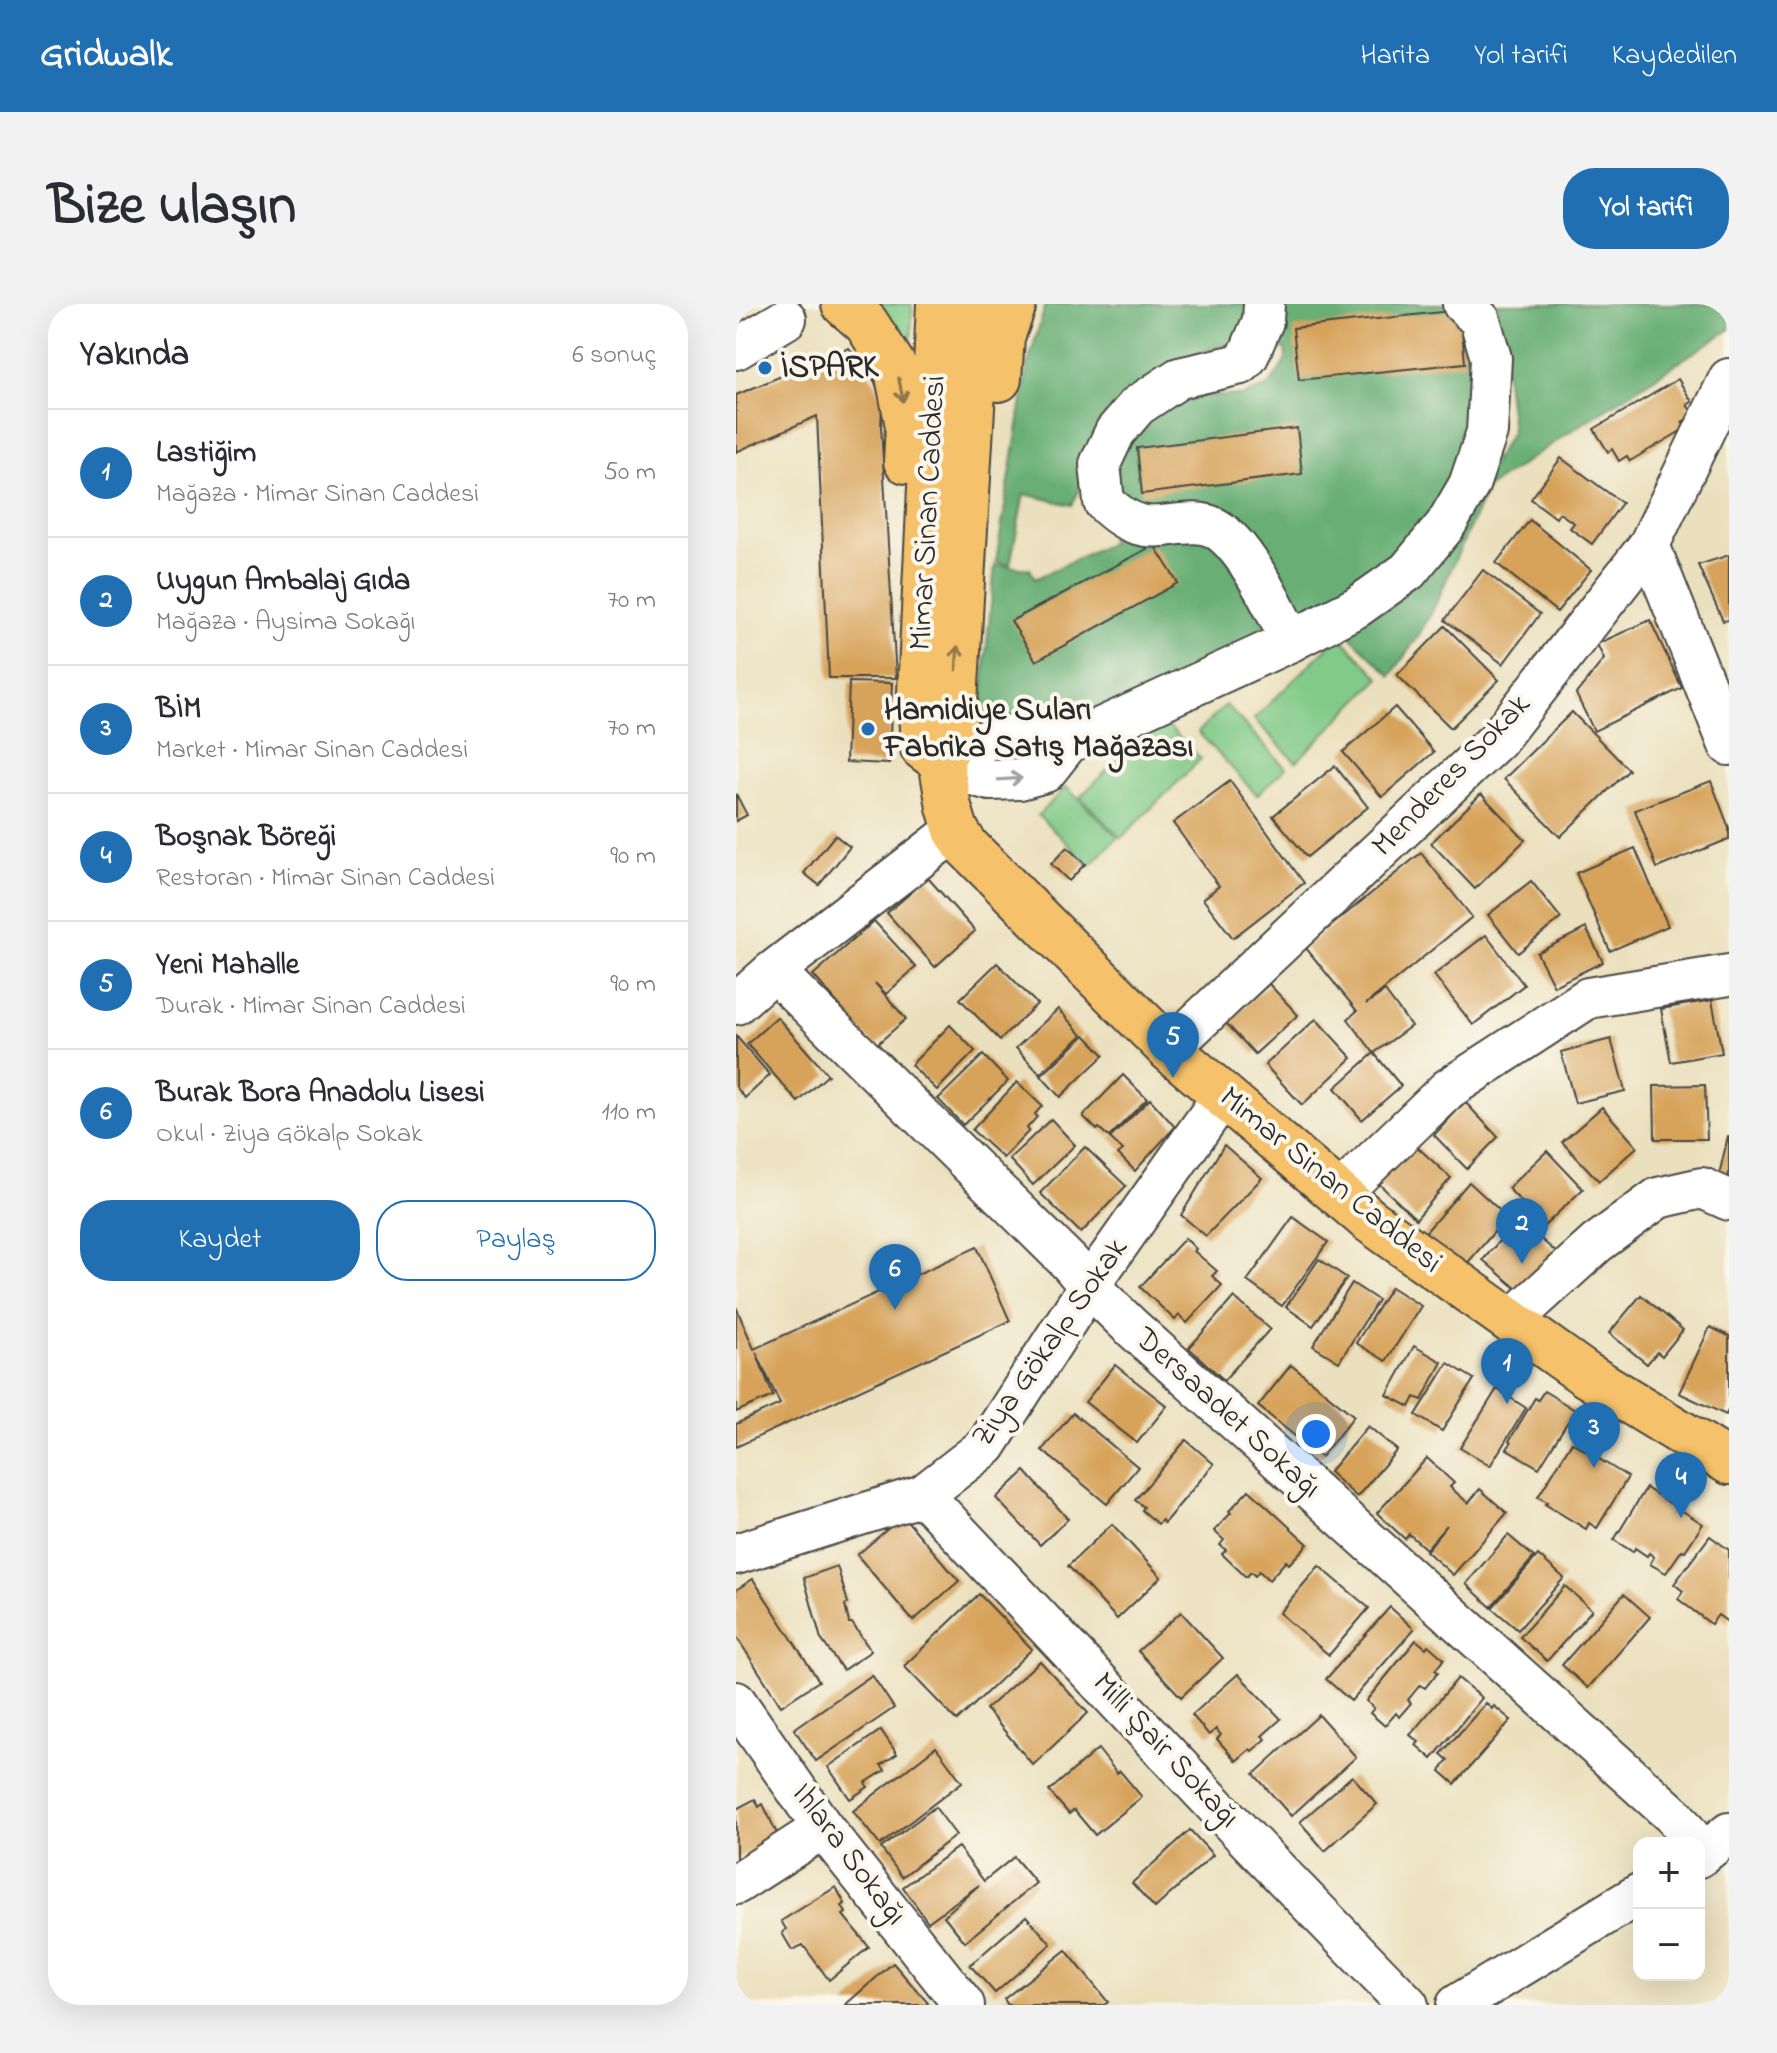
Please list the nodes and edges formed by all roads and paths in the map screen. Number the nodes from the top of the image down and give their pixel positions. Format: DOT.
graph roads {
  1 [pos="844,304"];
  2 [pos="939,304"];
  3 [pos="978,304"];
  4 [pos="1014,304"];
  5 [pos="1264,304"];
  6 [pos="1463,304"];
  7 [pos="786,319"];
  8 [pos="736,349"];
  9 [pos="1729,379"];
  10 [pos="1649,545"];
  11 [pos="959,614"];
  12 [pos="1291,641"];
  13 [pos="920,692"];
  14 [pos="1729,745"];
  15 [pos="941,761"];
  16 [pos="956,830"];
  17 [pos="772,972"];
  18 [pos="1729,975"];
  19 [pos="736,1004"];
  20 [pos="1169,1049"];
  21 [pos="1223,1096"];
  22 [pos="1339,1194"];
  23 [pos="1729,1200"];
  24 [pos="1089,1286"];
  25 [pos="1511,1321"];
  26 [pos="1729,1462"];
  27 [pos="923,1495"];
  28 [pos="736,1554"];
  29 [pos="736,1702"];
  30 [pos="823,1828"];
  31 [pos="1709,1847"];
  32 [pos="736,1884"];
  33 [pos="1633,1898"];
  34 [pos="964,2005"];
  35 [pos="1408,2005"];
  36 [pos="1457,2005"];
  1 -- 13 [label="main road, one-way"];
  2 -- 13 [label="main road, Mimar Sinan Caddesi"];
  3 -- 11 [label="main road, Mimar Sinan Caddesi"];
  4 -- 11 [label="main road"];
  5 -- 12 [label="street"];
  6 -- 12 [label="street"];
  7 -- 8 [label="street"];
  9 -- 10 [label="street, Menderes Sokak"];
  10 -- 14 [label="street"];
  10 -- 20 [label="street, Menderes Sokak"];
  15 -- 11 [label="main road, Mimar Sinan Caddesi, one-way"];
  12 -- 15 [label="street"];
  13 -- 15 [label="main road, Mimar Sinan Caddesi"];
  15 -- 16 [label="main road, Mimar Sinan Caddesi"];
  16 -- 17 [label="street"];
  16 -- 20 [label="main road, Mimar Sinan Caddesi"];
  17 -- 19 [label="street"];
  17 -- 24 [label="street, Dersaadet Sokağı"];
  18 -- 22 [label="street"];
  20 -- 21 [label="main road, Mimar Sinan Caddesi"];
  21 -- 22 [label="main road, Mimar Sinan Caddesi"];
  21 -- 24 [label="street, Ziya Gökalp Sokak"];
  22 -- 25 [label="main road, Mimar Sinan Caddesi"];
  23 -- 25 [label="street"];
  24 -- 27 [label="street, Ziya Gökalp Sokak"];
  24 -- 31 [label="street, Dersaadet Sokağı"];
  25 -- 26 [label="main road, Mimar Sinan Caddesi"];
  27 -- 28 [label="street, Ziya Gökalp Sokak"];
  27 -- 35 [label="street, Milli Şair Sokağı"];
  29 -- 30 [label="street, Ihlara Sokağı"];
  30 -- 32 [label="street"];
  30 -- 34 [label="street, Ihlara Sokağı"];
  33 -- 36 [label="street"];
}
